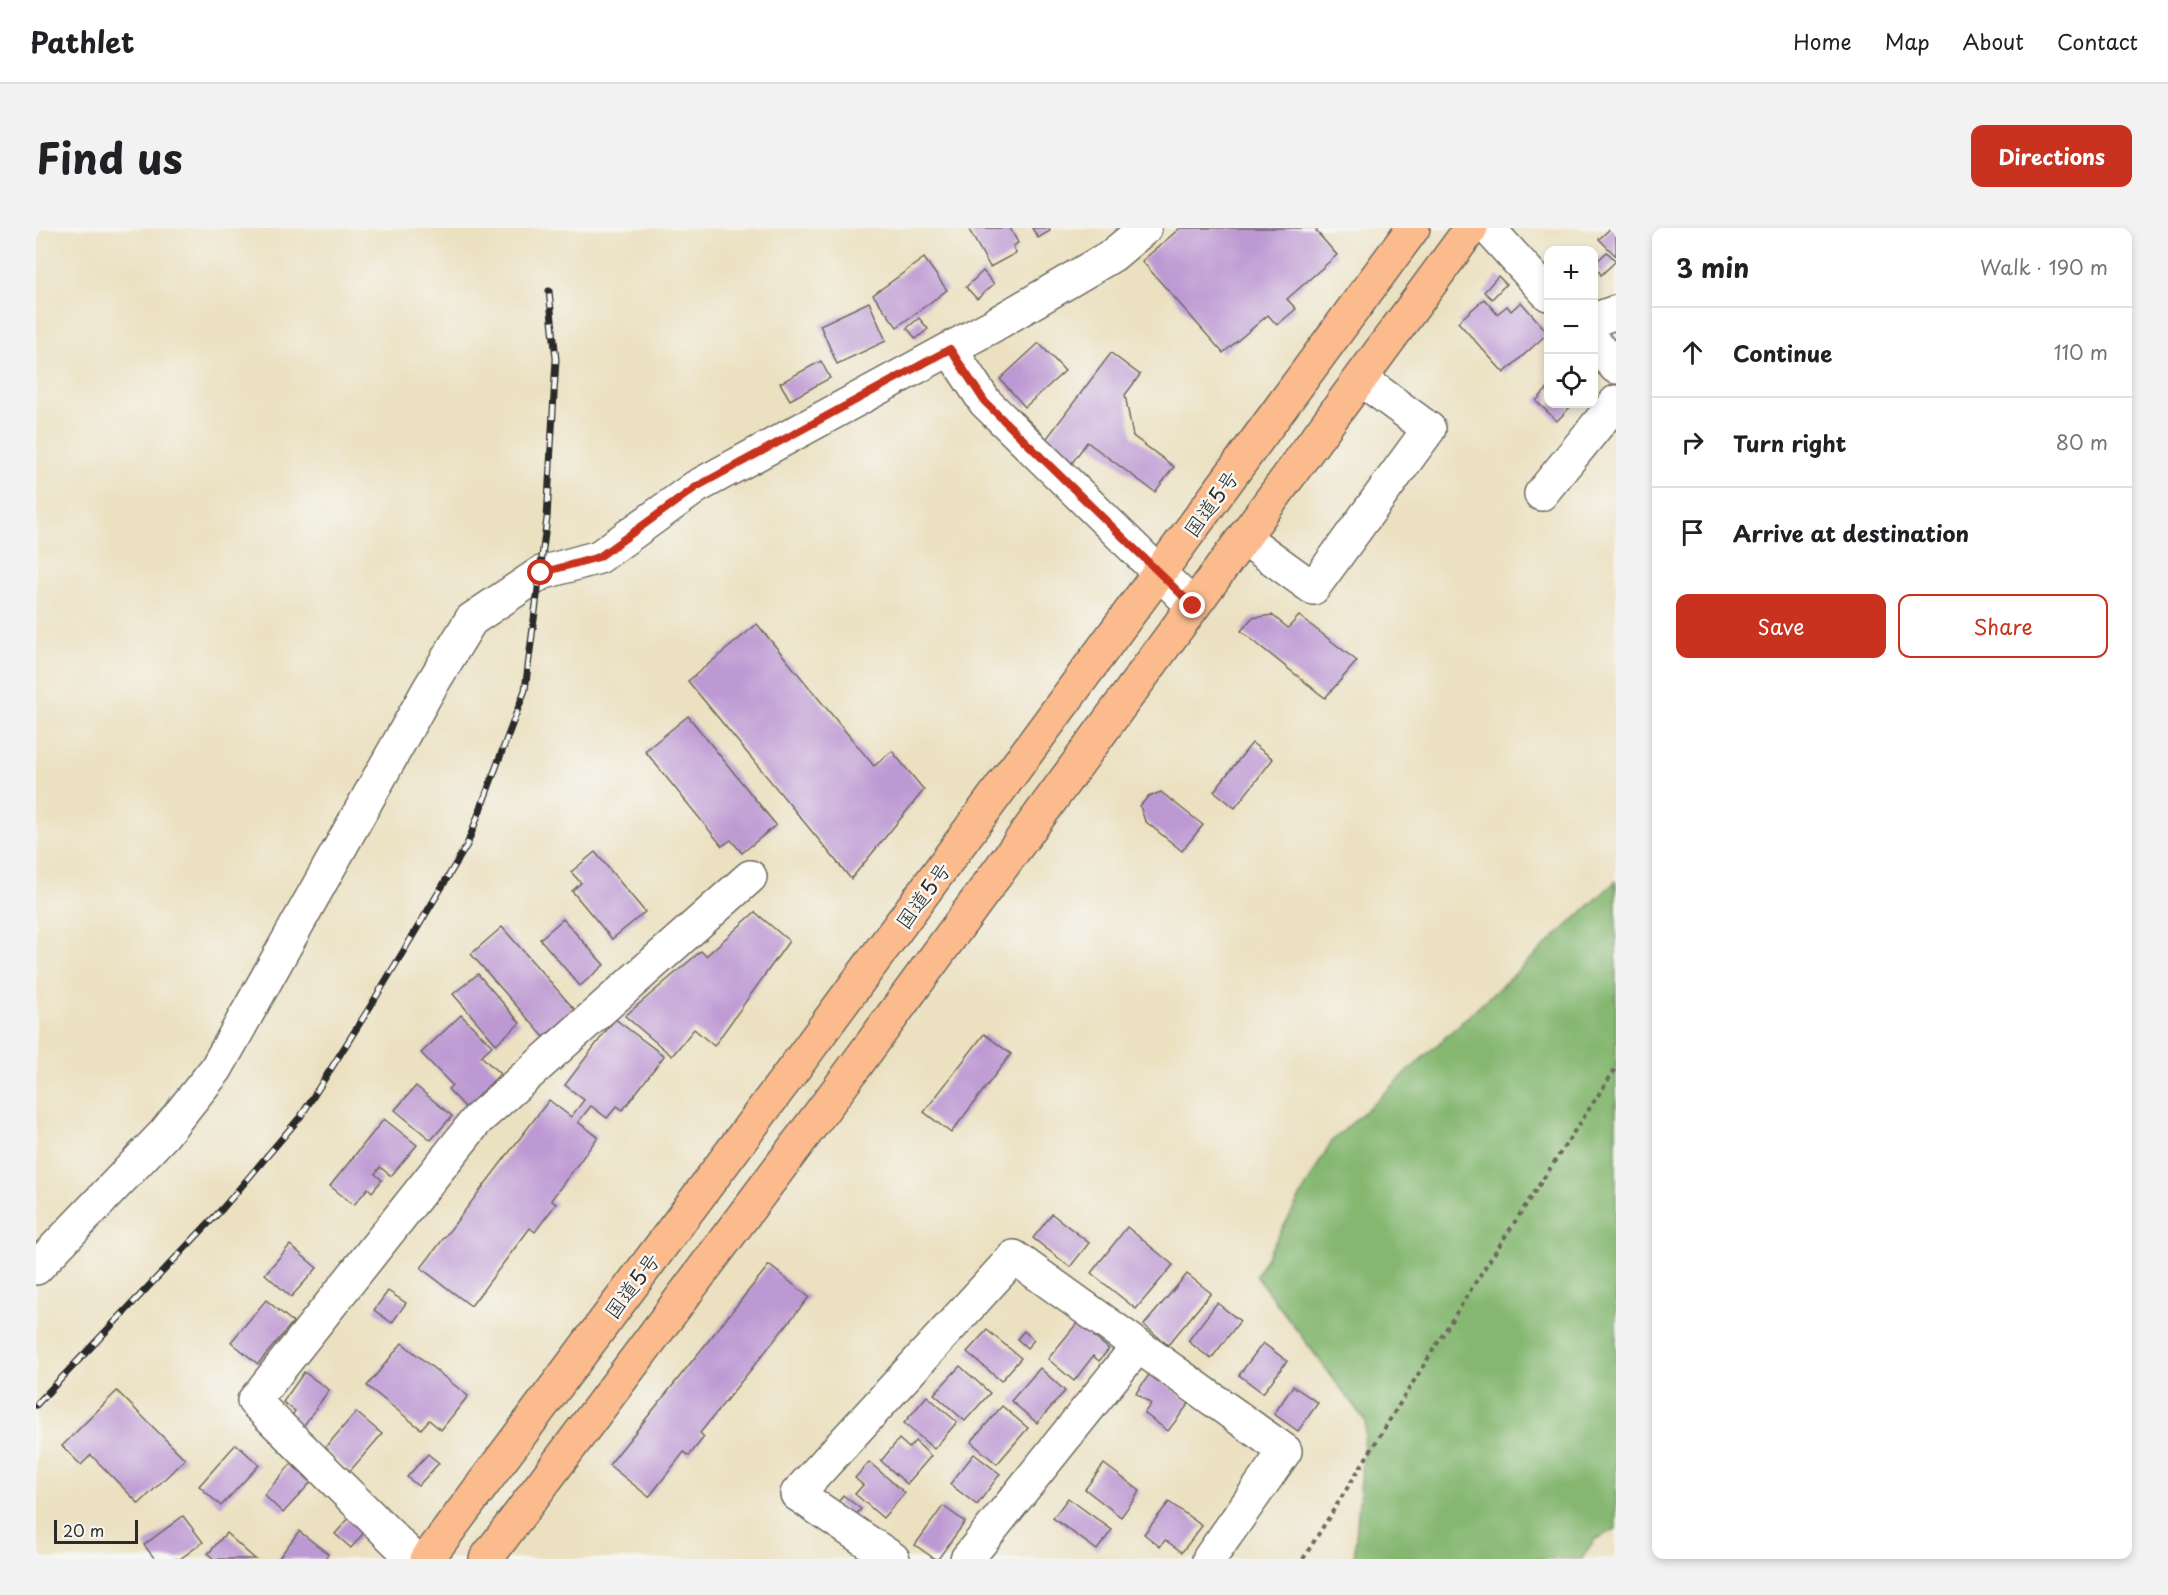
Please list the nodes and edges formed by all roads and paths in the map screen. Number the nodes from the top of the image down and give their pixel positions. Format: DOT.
graph roads {
  1 [pos="1145,228"];
  2 [pos="1413,228"];
  3 [pos="1471,228"];
  4 [pos="1488,228"];
  5 [pos="1544,290"];
  6 [pos="1616,312"];
  7 [pos="1598,318"];
  8 [pos="1598,348"];
  9 [pos="950,349"];
  10 [pos="1616,367"];
  11 [pos="1360,379"];
  12 [pos="1616,402"];
  13 [pos="1541,494"];
  14 [pos="1244,538"];
  15 [pos="1160,571"];
  16 [pos="1193,606"];
  17 [pos="750,877"];
  18 [pos="1616,1068"];
  19 [pos="36,1268"];
  20 [pos="1138,1346"];
  21 [pos="414,1559"];
  22 [pos="427,1559"];
  23 [pos="486,1559"];
  24 [pos="893,1559"];
  25 [pos="967,1559"];
  26 [pos="1209,1559"];
  27 [pos="1303,1559"];
  1 -- 9 [label="street"];
  2 -- 15 [label="highway, 国道5号"];
  3 -- 11 [label="highway"];
  4 -- 5 [label="street"];
  6 -- 7 [label="street"];
  8 -- 10 [label="street"];
  9 -- 15 [label="street"];
  9 -- 19 [label="street"];
  11 -- 14 [label="highway"];
  11 -- 14 [label="street"];
  12 -- 13 [label="street"];
  14 -- 16 [label="highway"];
  15 -- 16 [label="street"];
  15 -- 22 [label="highway, 国道5号"];
  16 -- 23 [label="highway"];
  17 -- 21 [label="street"];
  18 -- 27 [label="path"];
  20 -- 24 [label="street"];
  20 -- 25 [label="street"];
  20 -- 26 [label="street"];
}
